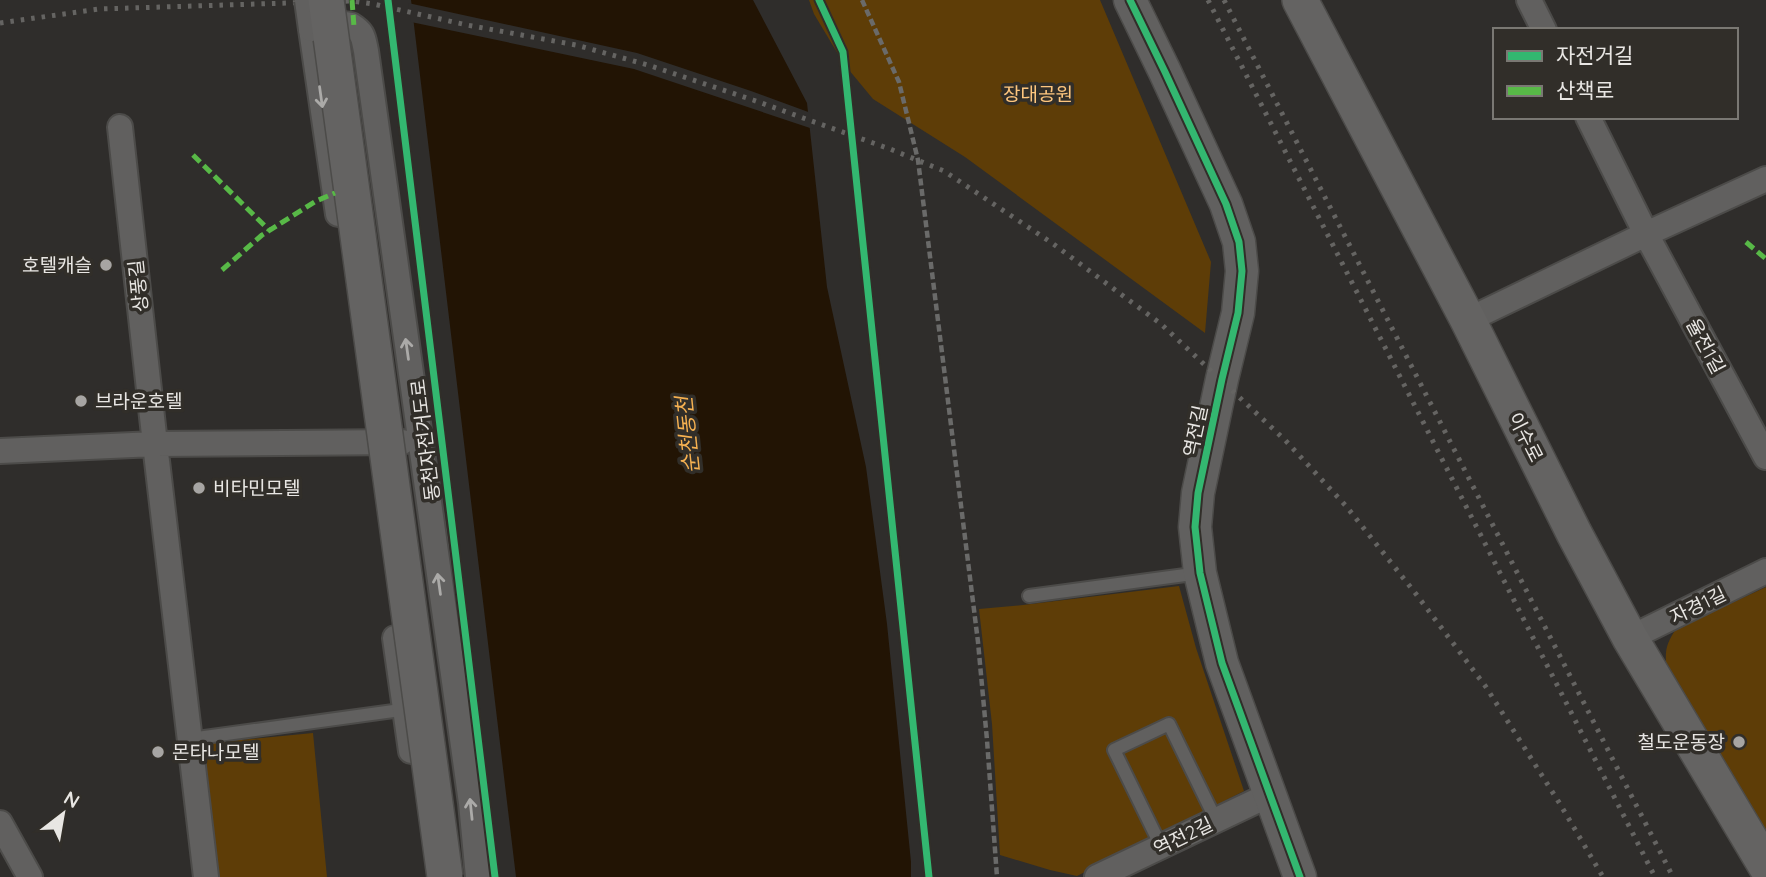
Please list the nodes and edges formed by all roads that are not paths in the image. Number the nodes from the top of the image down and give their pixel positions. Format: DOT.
graph roads {
  1 [pos="307,0"];
  2 [pos="338,0"];
  3 [pos="1130,0"];
  4 [pos="1300,0"];
  5 [pos="1529,0"];
  6 [pos="319,15"];
  7 [pos="1543,28"];
  8 [pos="1589,119"];
  9 [pos="120,127"];
  10 [pos="1766,179"];
  11 [pos="1646,234"];
  12 [pos="1468,320"];
  13 [pos="419,441"];
  14 [pos="370,443"];
  15 [pos="155,444"];
  16 [pos="0,451"];
  17 [pos="1766,457"];
  18 [pos="1766,571"];
  19 [pos="1200,573"];
  20 [pos="1029,596"];
  21 [pos="1630,638"];
  22 [pos="404,708"];
  23 [pos="444,711"];
  24 [pos="190,738"];
  25 [pos="1269,795"];
  26 [pos="1216,820"];
  27 [pos="0,823"];
  28 [pos="1161,846"];
  29 [pos="1766,866"];
  30 [pos="30,877"];
  31 [pos="206,877"];
  32 [pos="431,877"];
  33 [pos="445,877"];
  34 [pos="456,877"];
  35 [pos="478,877"];
  36 [pos="1097,877"];
  37 [pos="1300,877"];
  1 -- 6 [label="street, bridge"];
  2 -- 34 [label="main road"];
  3 -- 19 [label="street, 역전길"];
  4 -- 12 [label="main road, 이수로"];
  5 -- 7 [label="street"];
  13 -- 6 [label="street, one-way"];
  6 -- 14 [label="street, one-way"];
  6 -- 33 [label="main road, bridge"];
  8 -- 11 [label="street, 율전1길"];
  9 -- 15 [label="street, 상풍길"];
  10 -- 11 [label="street"];
  11 -- 12 [label="street"];
  11 -- 17 [label="street, 율전1길"];
  12 -- 21 [label="main road, 이수로"];
  13 -- 14 [label="street"];
  23 -- 13 [label="street, one-way"];
  14 -- 15 [label="street"];
  14 -- 22 [label="street"];
  15 -- 16 [label="street"];
  15 -- 24 [label="street, 상풍길"];
  18 -- 21 [label="street, 자경1길"];
  19 -- 20 [label="lane"];
  19 -- 25 [label="street, 역전길"];
  21 -- 29 [label="main road, 이수로"];
  22 -- 23 [label="lane"];
  22 -- 24 [label="lane"];
  22 -- 32 [label="street"];
  35 -- 23 [label="street, one-way"];
  24 -- 31 [label="street, 상풍길"];
  25 -- 26 [label="street, 역전2길"];
  25 -- 37 [label="street, 역전길"];
  26 -- 28 [label="street, 역전2길"];
  26 -- 28 [label="lane"];
  27 -- 30 [label="street"];
  28 -- 36 [label="street, 역전2길"];
}
